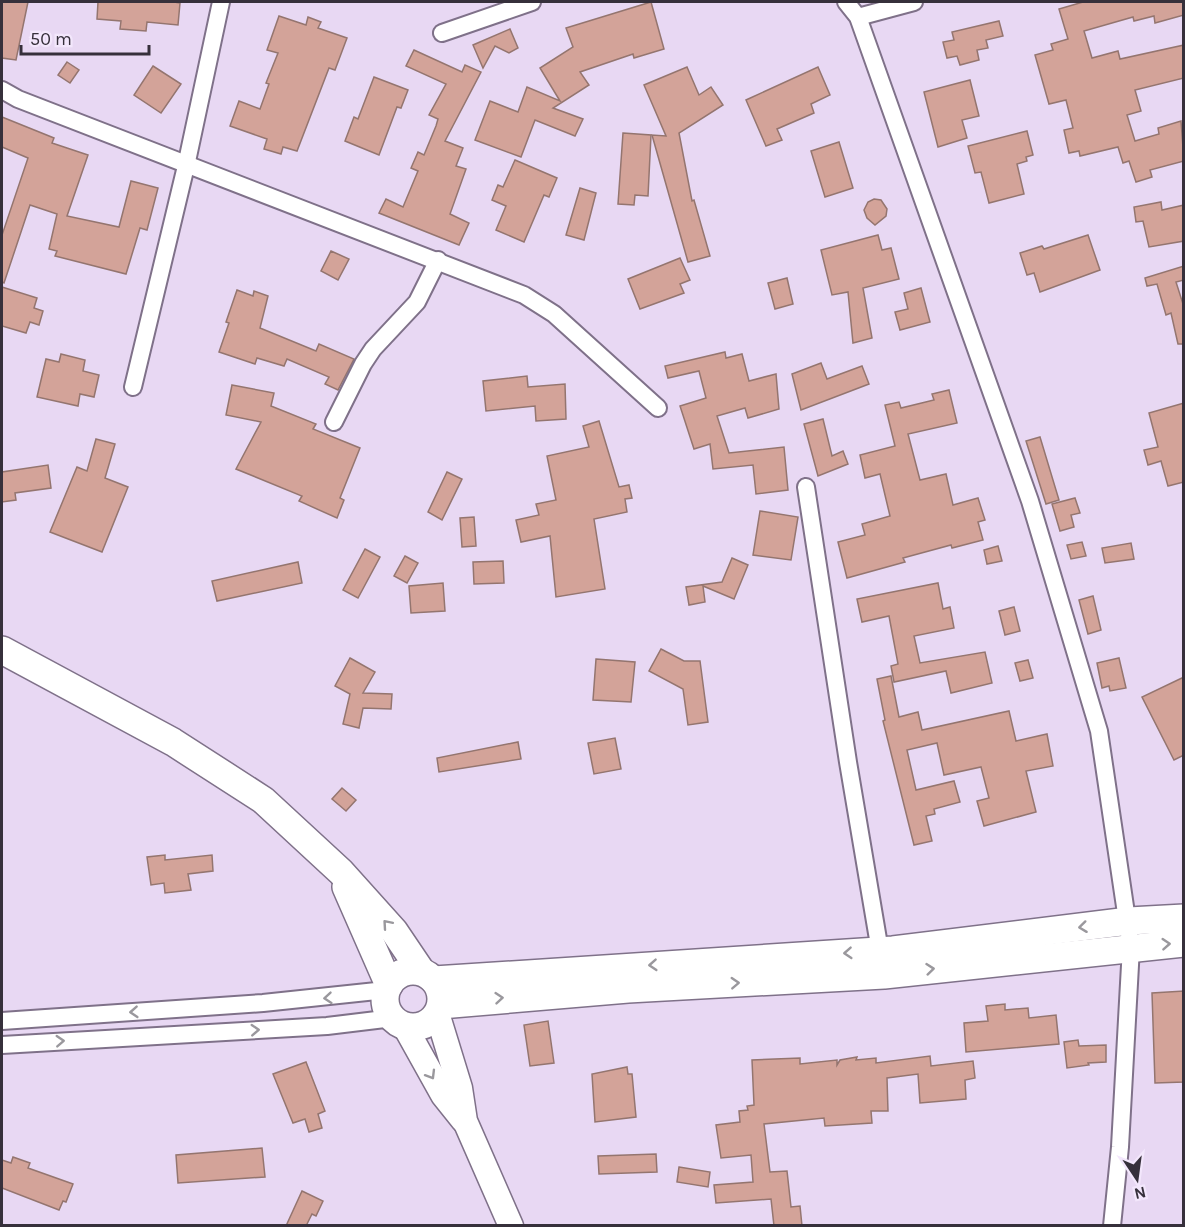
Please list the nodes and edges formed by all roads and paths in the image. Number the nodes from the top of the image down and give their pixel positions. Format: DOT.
graph roads {
  1 [pos="221,2"];
  2 [pos="532,2"];
  3 [pos="846,2"];
  4 [pos="914,2"];
  5 [pos="858,17"];
  6 [pos="442,33"];
  7 [pos="2,90"];
  8 [pos="186,166"];
  9 [pos="438,260"];
  10 [pos="133,387"];
  11 [pos="658,408"];
  12 [pos="334,422"];
  13 [pos="806,487"];
  14 [pos="2,650"];
  15 [pos="341,872"];
  16 [pos="1184,918"];
  17 [pos="1130,934"];
  18 [pos="1184,943"];
  19 [pos="880,951"];
  20 [pos="387,988"];
  21 [pos="433,992"];
  22 [pos="2,1021"];
  23 [pos="398,1022"];
  24 [pos="2,1045"];
  25 [pos="465,1121"];
  26 [pos="511,1226"];
  27 [pos="1112,1226"];
  1 -- 8 [label="street"];
  2 -- 6 [label="street"];
  3 -- 5 [label="street"];
  4 -- 5 [label="street"];
  5 -- 17 [label="street"];
  7 -- 8 [label="street"];
  8 -- 9 [label="street"];
  8 -- 10 [label="street"];
  9 -- 11 [label="street"];
  9 -- 12 [label="street"];
  13 -- 19 [label="street"];
  14 -- 15 [label="main road"];
  15 -- 20 [label="main road"];
  21 -- 15 [label="main road, one-way"];
  16 -- 17 [label="main road"];
  17 -- 18 [label="main road, one-way"];
  17 -- 19 [label="main road, one-way"];
  21 -- 17 [label="main road, one-way"];
  17 -- 27 [label="street"];
  19 -- 21 [label="main road, one-way"];
  20 -- 21 [label="main road"];
  20 -- 22 [label="street, one-way"];
  20 -- 23 [label="main road"];
  21 -- 23 [label="main road"];
  21 -- 25 [label="main road"];
  24 -- 23 [label="street, one-way"];
  23 -- 25 [label="main road, one-way"];
  25 -- 26 [label="main road"];
}
